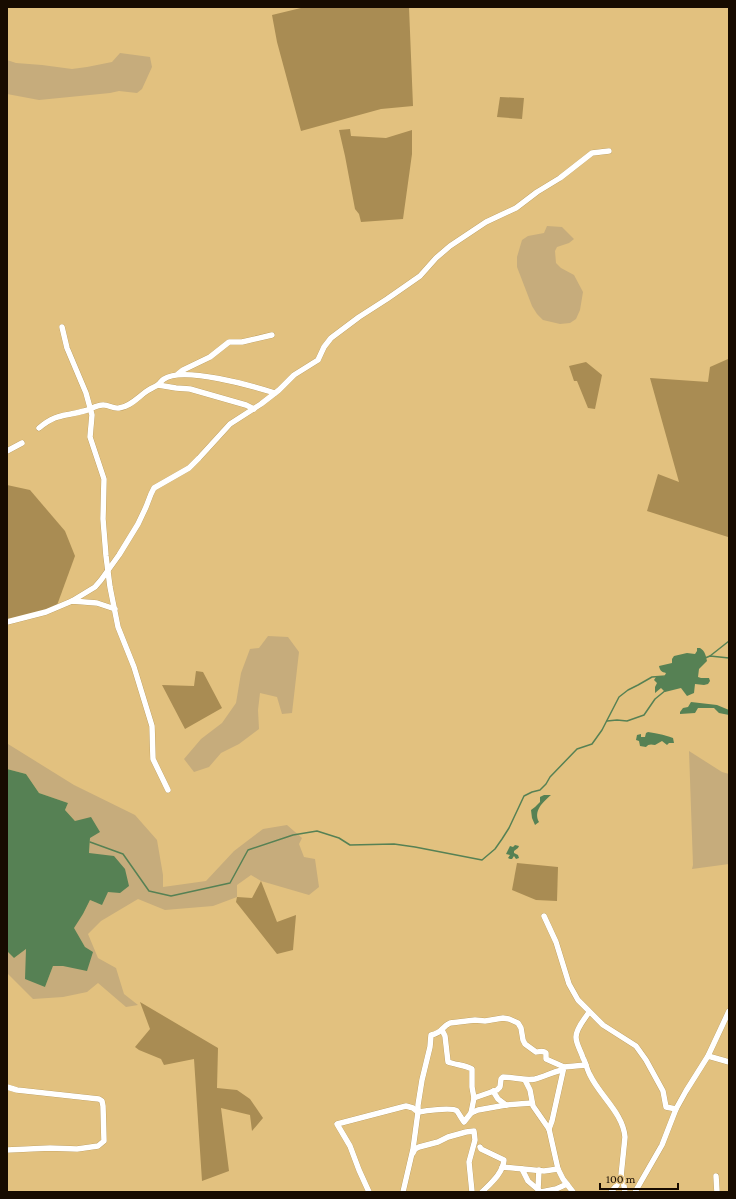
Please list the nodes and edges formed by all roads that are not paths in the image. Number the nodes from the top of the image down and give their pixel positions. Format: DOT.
graph roads {
  1 [pos="609,151"];
  2 [pos="62,327"];
  3 [pos="272,335"];
  4 [pos="178,374"];
  5 [pos="158,385"];
  6 [pos="275,393"];
  7 [pos="91,409"];
  8 [pos="254,409"];
  9 [pos="39,428"];
  10 [pos="22,442"];
  11 [pos="7,451"];
  12 [pos="108,570"];
  13 [pos="72,601"];
  14 [pos="115,609"];
  15 [pos="7,622"];
  16 [pos="168,790"];
  17 [pos="544,916"];
  18 [pos="729,1011"];
  19 [pos="589,1012"];
  20 [pos="442,1030"];
  21 [pos="708,1056"];
  22 [pos="729,1062"];
  23 [pos="586,1065"];
  24 [pos="563,1069"];
  25 [pos="525,1080"];
  26 [pos="7,1087"];
  27 [pos="493,1091"];
  28 [pos="474,1098"];
  29 [pos="532,1103"];
  30 [pos="506,1105"];
  31 [pos="676,1109"];
  32 [pos="418,1112"];
  33 [pos="471,1113"];
  34 [pos="549,1129"];
  35 [pos="480,1147"];
  36 [pos="7,1150"];
  37 [pos="412,1153"];
  38 [pos="502,1167"];
  39 [pos="522,1169"];
  40 [pos="558,1169"];
  41 [pos="539,1170"];
  42 [pos="621,1176"];
  43 [pos="716,1176"];
  44 [pos="567,1184"];
  45 [pos="538,1189"];
  46 [pos="369,1192"];
  47 [pos="403,1192"];
  48 [pos="472,1192"];
  49 [pos="482,1192"];
  50 [pos="573,1192"];
  51 [pos="611,1192"];
  52 [pos="625,1192"];
  53 [pos="635,1192"];
  54 [pos="717,1192"];
  1 -- 6 [label="street"];
  2 -- 7 [label="street"];
  3 -- 4 [label="street"];
  4 -- 5 [label="street"];
  4 -- 6 [label="street"];
  5 -- 7 [label="street"];
  5 -- 8 [label="street"];
  6 -- 8 [label="street"];
  7 -- 9 [label="street"];
  7 -- 12 [label="street"];
  8 -- 12 [label="street"];
  10 -- 11 [label="street"];
  12 -- 13 [label="street"];
  12 -- 14 [label="street"];
  13 -- 14 [label="street"];
  13 -- 15 [label="street"];
  14 -- 16 [label="street"];
  17 -- 19 [label="street"];
  18 -- 21 [label="street"];
  19 -- 23 [label="street"];
  19 -- 31 [label="street"];
  20 -- 24 [label="street"];
  20 -- 28 [label="street"];
  20 -- 32 [label="street"];
  21 -- 22 [label="street"];
  21 -- 31 [label="street"];
  23 -- 24 [label="street"];
  23 -- 42 [label="street"];
  24 -- 25 [label="street"];
  24 -- 34 [label="street"];
  25 -- 27 [label="street"];
  25 -- 29 [label="street"];
  26 -- 36 [label="street"];
  27 -- 28 [label="street"];
  27 -- 30 [label="street"];
  28 -- 33 [label="street"];
  29 -- 30 [label="street"];
  29 -- 34 [label="street"];
  30 -- 33 [label="street"];
  31 -- 53 [label="street"];
  32 -- 33 [label="street"];
  32 -- 37 [label="street"];
  32 -- 46 [label="street"];
  34 -- 40 [label="street"];
  35 -- 38 [label="street"];
  37 -- 47 [label="street"];
  37 -- 48 [label="street"];
  38 -- 39 [label="street"];
  38 -- 49 [label="street"];
  39 -- 41 [label="street"];
  39 -- 45 [label="street"];
  40 -- 41 [label="street"];
  40 -- 44 [label="street"];
  41 -- 45 [label="street"];
  42 -- 51 [label="street"];
  42 -- 52 [label="street"];
  43 -- 54 [label="street"];
  44 -- 45 [label="street"];
  44 -- 50 [label="street"];
}
